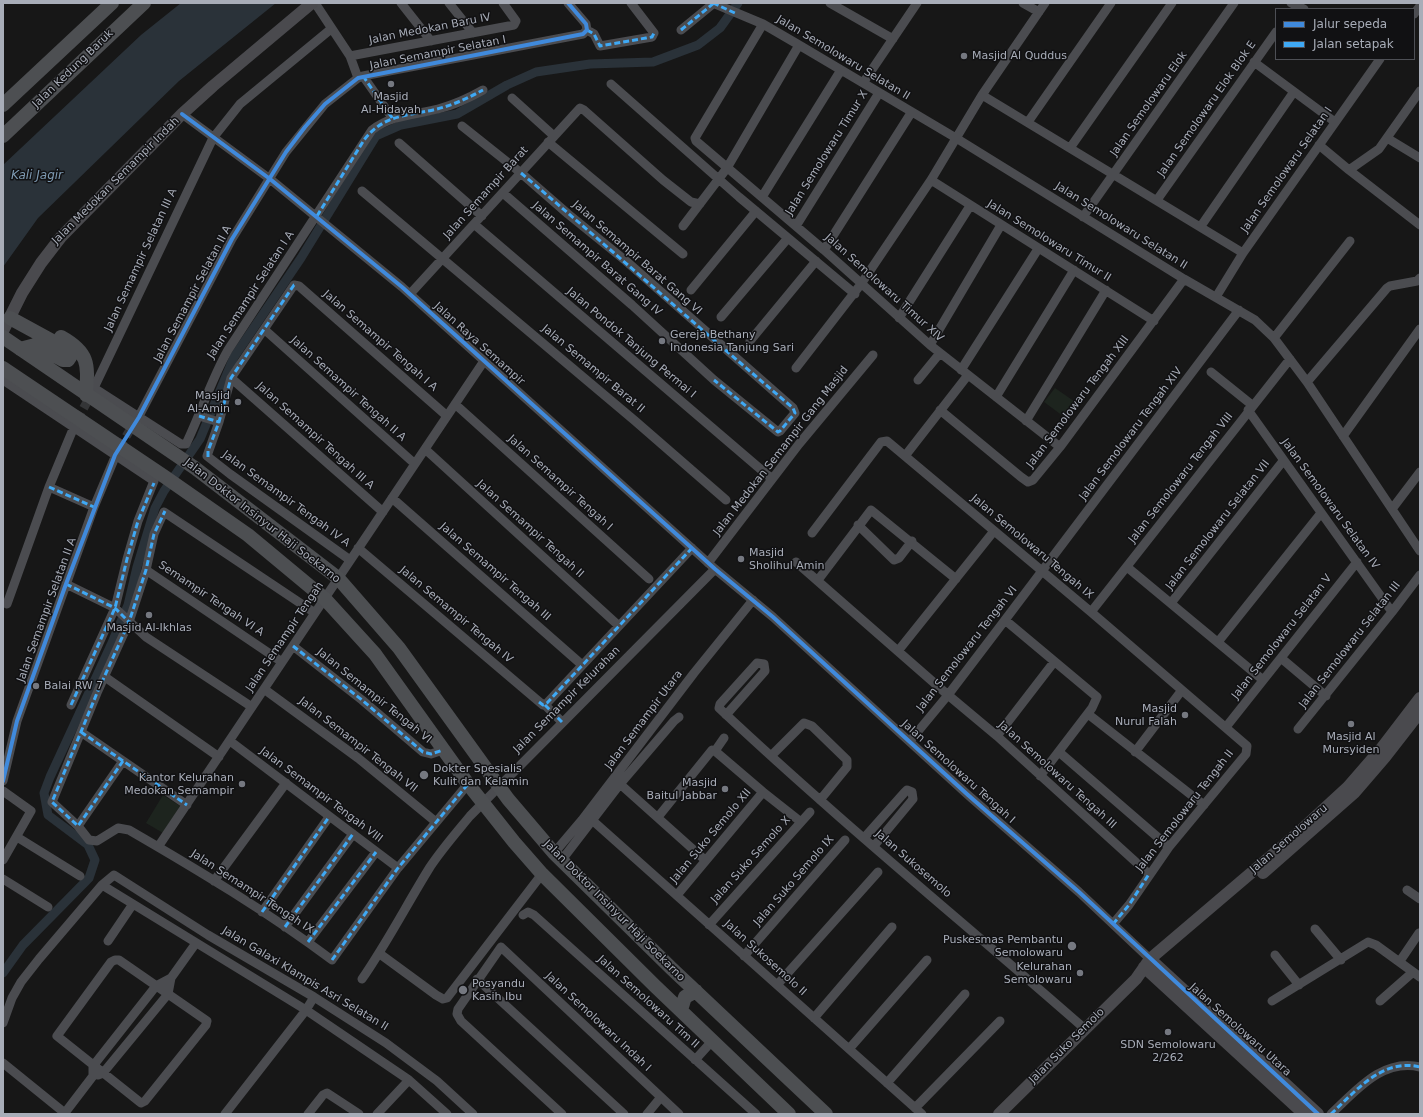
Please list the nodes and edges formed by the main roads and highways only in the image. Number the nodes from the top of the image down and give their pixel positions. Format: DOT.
graph roads {
  1 [pos="112,3"];
  2 [pos="144,3"];
  3 [pos="3,105"];
  4 [pos="3,136"];
  5 [pos="3,337"];
  6 [pos="19,348"];
  7 [pos="4,373"];
  8 [pos="91,392"];
  9 [pos="671,968"];
  10 [pos="655,986"];
  11 [pos="696,991"];
  12 [pos="681,1010"];
  13 [pos="789,1114"];
  14 [pos="826,1114"];
  1 -- 3 [label="main road, Jalan Kedung Baruk"];
  2 -- 4 [label="main road, Jalan Kedung Baruk"];
  5 -- 6 [label="main road, Jalan Doktor Insinyur Haji Soekarno"];
  6 -- 8 [label="main road, Jalan Doktor Insinyur Haji Soekarno"];
  6 -- 8 [label="main road"];
  7 -- 10 [label="main road, Jalan Doktor Insinyur Haji Soekarno"];
  8 -- 9 [label="main road, Jalan Doktor Insinyur Haji Soekarno"];
  9 -- 10 [label="main road"];
  9 -- 11 [label="main road, Jalan Doktor Insinyur Haji Soekarno"];
  10 -- 12 [label="main road, Jalan Doktor Insinyur Haji Soekarno"];
  11 -- 12 [label="main road"];
  11 -- 14 [label="main road, Jalan Doktor Insinyur Haji Soekarno"];
  12 -- 13 [label="main road, Jalan Doktor Insinyur Haji Soekarno"];
}
